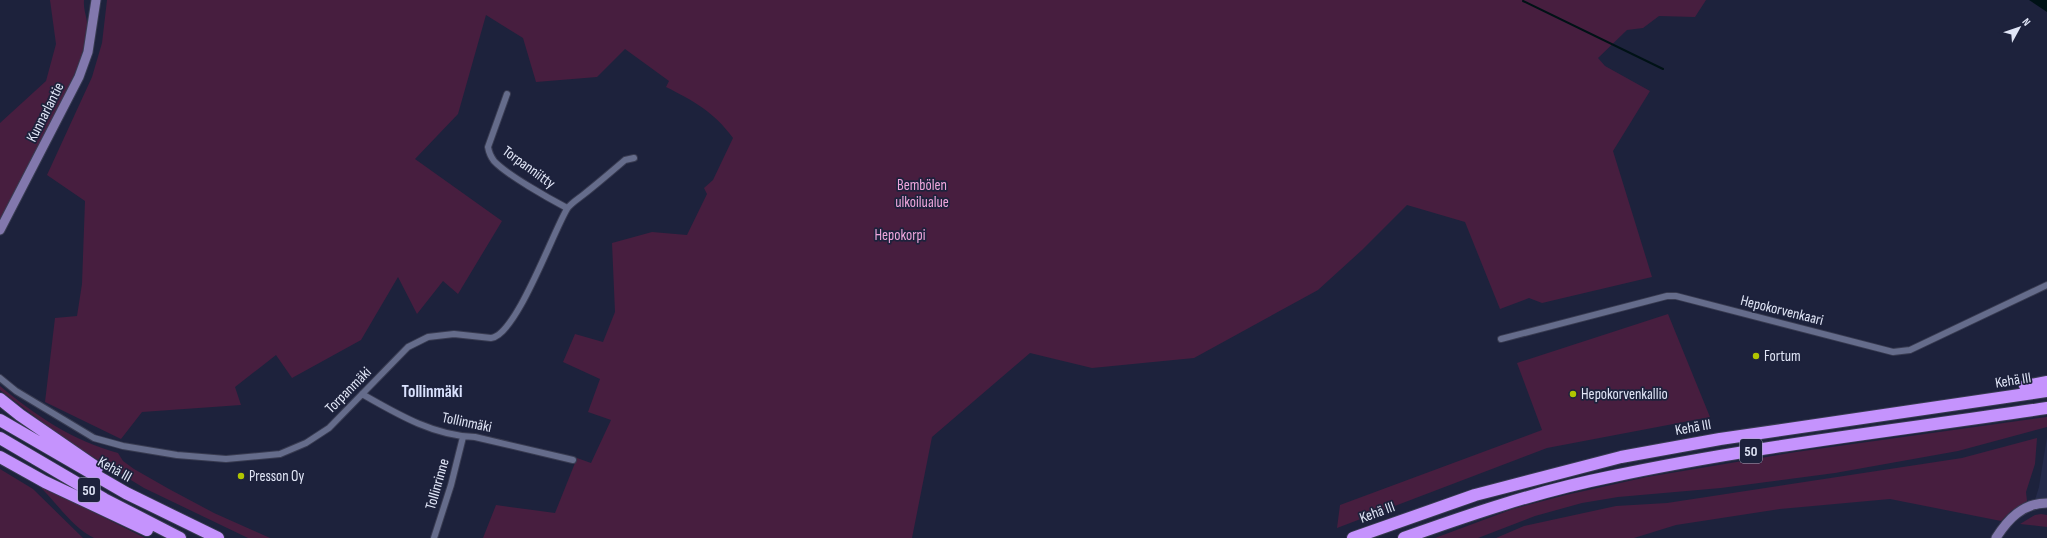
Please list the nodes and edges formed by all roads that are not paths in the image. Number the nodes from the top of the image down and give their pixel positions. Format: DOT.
graph roads {
  1 [pos="96,0"];
  2 [pos="507,94"];
  3 [pos="634,158"];
  4 [pos="567,208"];
  5 [pos="0,230"];
  6 [pos="2047,285"];
  7 [pos="1501,339"];
  8 [pos="0,378"];
  9 [pos="2047,382"];
  10 [pos="2047,391"];
  11 [pos="362,394"];
  12 [pos="0,398"];
  13 [pos="1951,405"];
  14 [pos="2047,408"];
  15 [pos="0,420"];
  16 [pos="463,437"];
  17 [pos="0,438"];
  18 [pos="0,457"];
  19 [pos="573,460"];
  20 [pos="2047,503"];
  21 [pos="161,511"];
  22 [pos="164,538"];
  23 [pos="180,538"];
  24 [pos="218,538"];
  25 [pos="434,538"];
  26 [pos="1353,538"];
  27 [pos="1404,538"];
  28 [pos="1996,538"];
  1 -- 5 [label="main road, Kunnarlantie"];
  2 -- 4 [label="street, Torpanniitty"];
  3 -- 4 [label="street, Torpanmäki"];
  4 -- 11 [label="street, Torpanmäki"];
  6 -- 7 [label="street, Hepokorvenkaari"];
  8 -- 11 [label="street, Torpanmäki"];
  9 -- 13 [label="highway"];
  10 -- 13 [label="highway, Kehä III / 50"];
  11 -- 16 [label="street, Tollinmäki"];
  12 -- 21 [label="highway"];
  13 -- 26 [label="highway, Kehä III / 50"];
  14 -- 27 [label="highway, 50"];
  15 -- 21 [label="highway, Kehä III / 50"];
  16 -- 19 [label="street, Tollinmäki"];
  16 -- 25 [label="street, Tollinrinne"];
  17 -- 23 [label="highway, Kehä III / 50"];
  18 -- 22 [label="highway"];
  20 -- 28 [label="main road"];
  21 -- 24 [label="highway, Kehä III / 50"];
}
